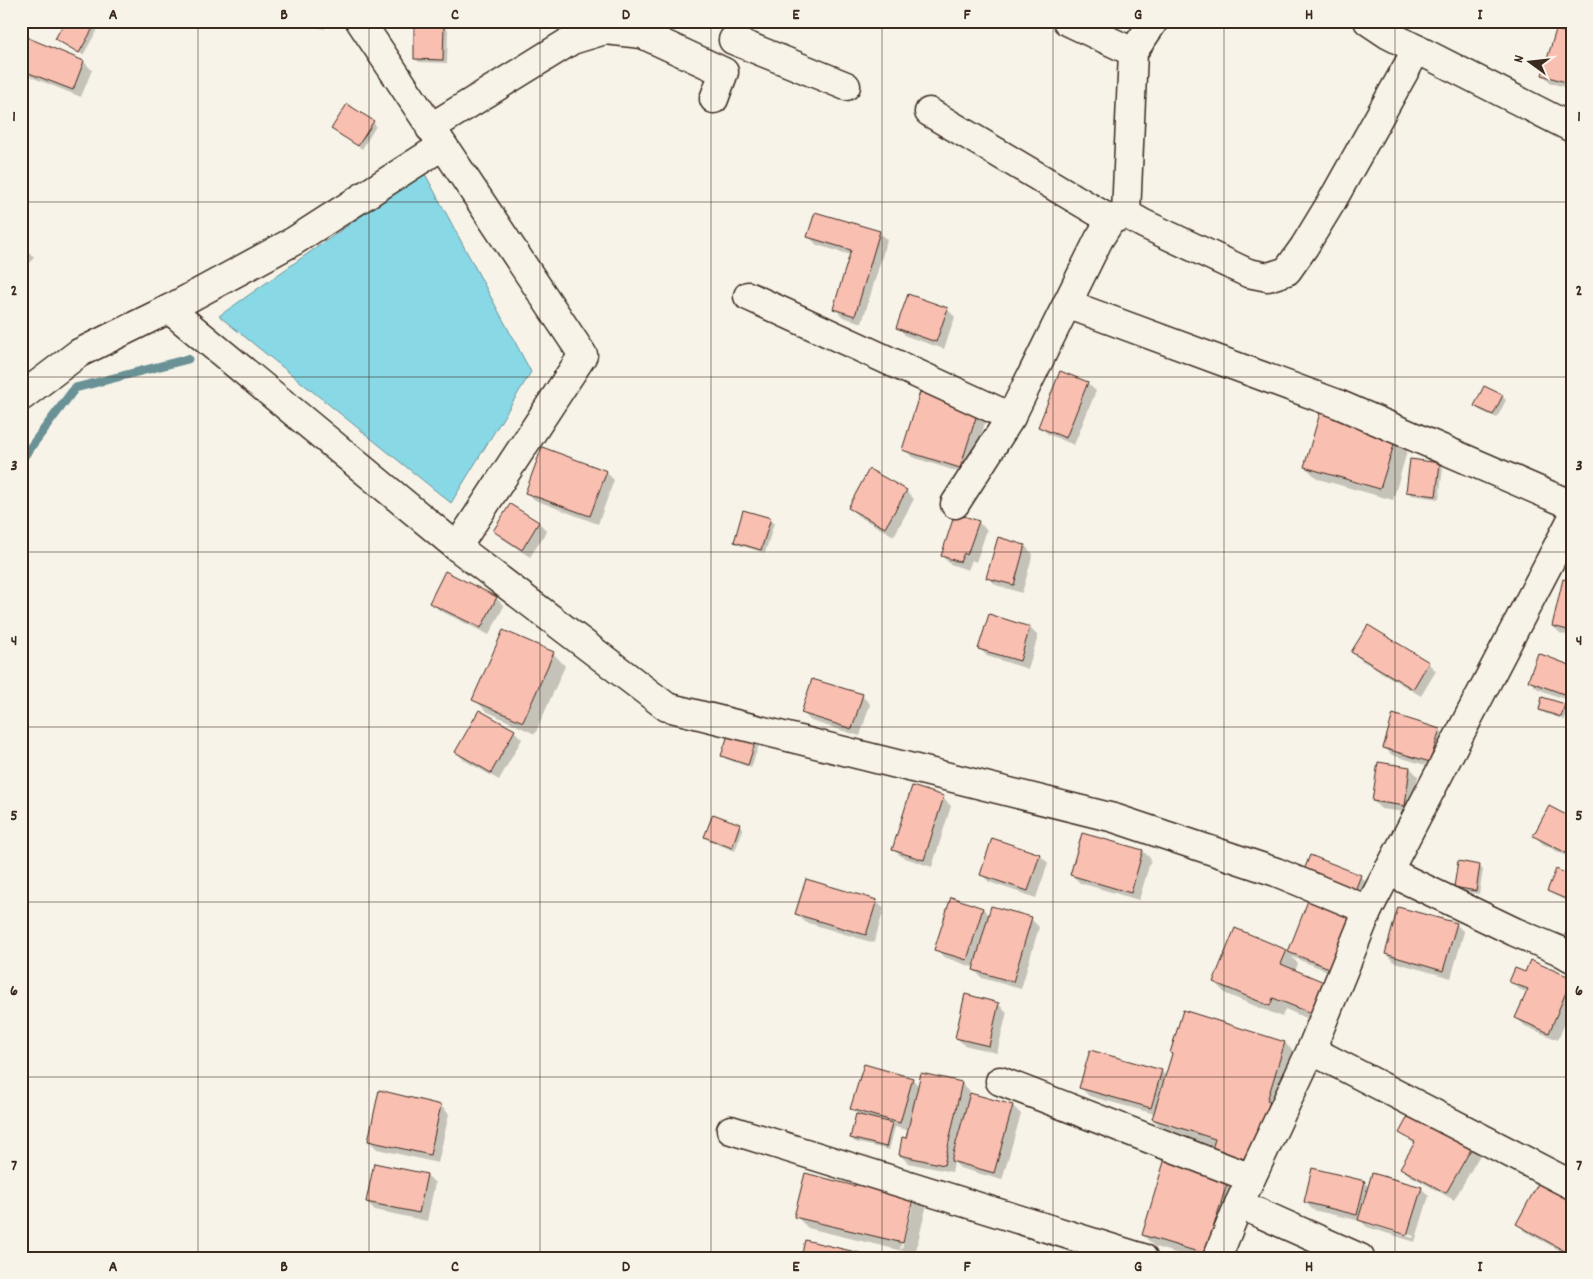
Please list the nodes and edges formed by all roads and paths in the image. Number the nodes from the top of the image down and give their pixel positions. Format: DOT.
graph roads {
  1 [pos="360,21"];
  2 [pos="1067,21"];
  3 [pos="1154,21"];
  4 [pos="1368,21"];
  5 [pos="643,28"];
  6 [pos="736,31"];
  7 [pos="1417,49"];
  8 [pos="1133,52"];
  9 [pos="724,72"];
  10 [pos="846,86"];
  11 [pos="714,99"];
  12 [pos="929,112"];
  13 [pos="1572,128"];
  14 [pos="436,137"];
  15 [pos="1118,217"];
  16 [pos="748,296"];
  17 [pos="1067,304"];
  18 [pos="168,309"];
  19 [pos="23,394"];
  20 [pos="1012,417"];
  21 [pos="955,504"];
  22 [pos="1572,505"];
  23 [pos="1572,519"];
  24 [pos="457,546"];
  25 [pos="1388,871"];
  26 [pos="1368,910"];
  27 [pos="1572,958"];
  28 [pos="1311,1050"];
  29 [pos="1000,1081"];
  30 [pos="732,1130"];
  31 [pos="1251,1178"];
  32 [pos="1572,1185"];
  33 [pos="1239,1204"];
  34 [pos="1143,1258"];
  35 [pos="1217,1258"];
  36 [pos="1360,1258"];
  1 -- 14 [label="street"];
  2 -- 8 [label="street"];
  3 -- 8 [label="street"];
  4 -- 7 [label="street"];
  5 -- 9 [label="street"];
  5 -- 14 [label="street"];
  6 -- 9 [label="street"];
  6 -- 10 [label="street"];
  7 -- 13 [label="street"];
  7 -- 15 [label="street"];
  8 -- 15 [label="street"];
  9 -- 11 [label="street"];
  12 -- 15 [label="street"];
  14 -- 18 [label="street"];
  14 -- 24 [label="street"];
  15 -- 17 [label="street"];
  16 -- 20 [label="street"];
  17 -- 20 [label="street"];
  17 -- 22 [label="street"];
  18 -- 19 [label="street"];
  18 -- 24 [label="street"];
  20 -- 21 [label="street"];
  23 -- 25 [label="street"];
  24 -- 26 [label="street"];
  25 -- 26 [label="street"];
  25 -- 27 [label="street"];
  26 -- 28 [label="street"];
  28 -- 31 [label="street"];
  28 -- 32 [label="street"];
  29 -- 31 [label="street"];
  30 -- 34 [label="street"];
  31 -- 33 [label="street"];
  33 -- 35 [label="street"];
  33 -- 36 [label="street"];
}
